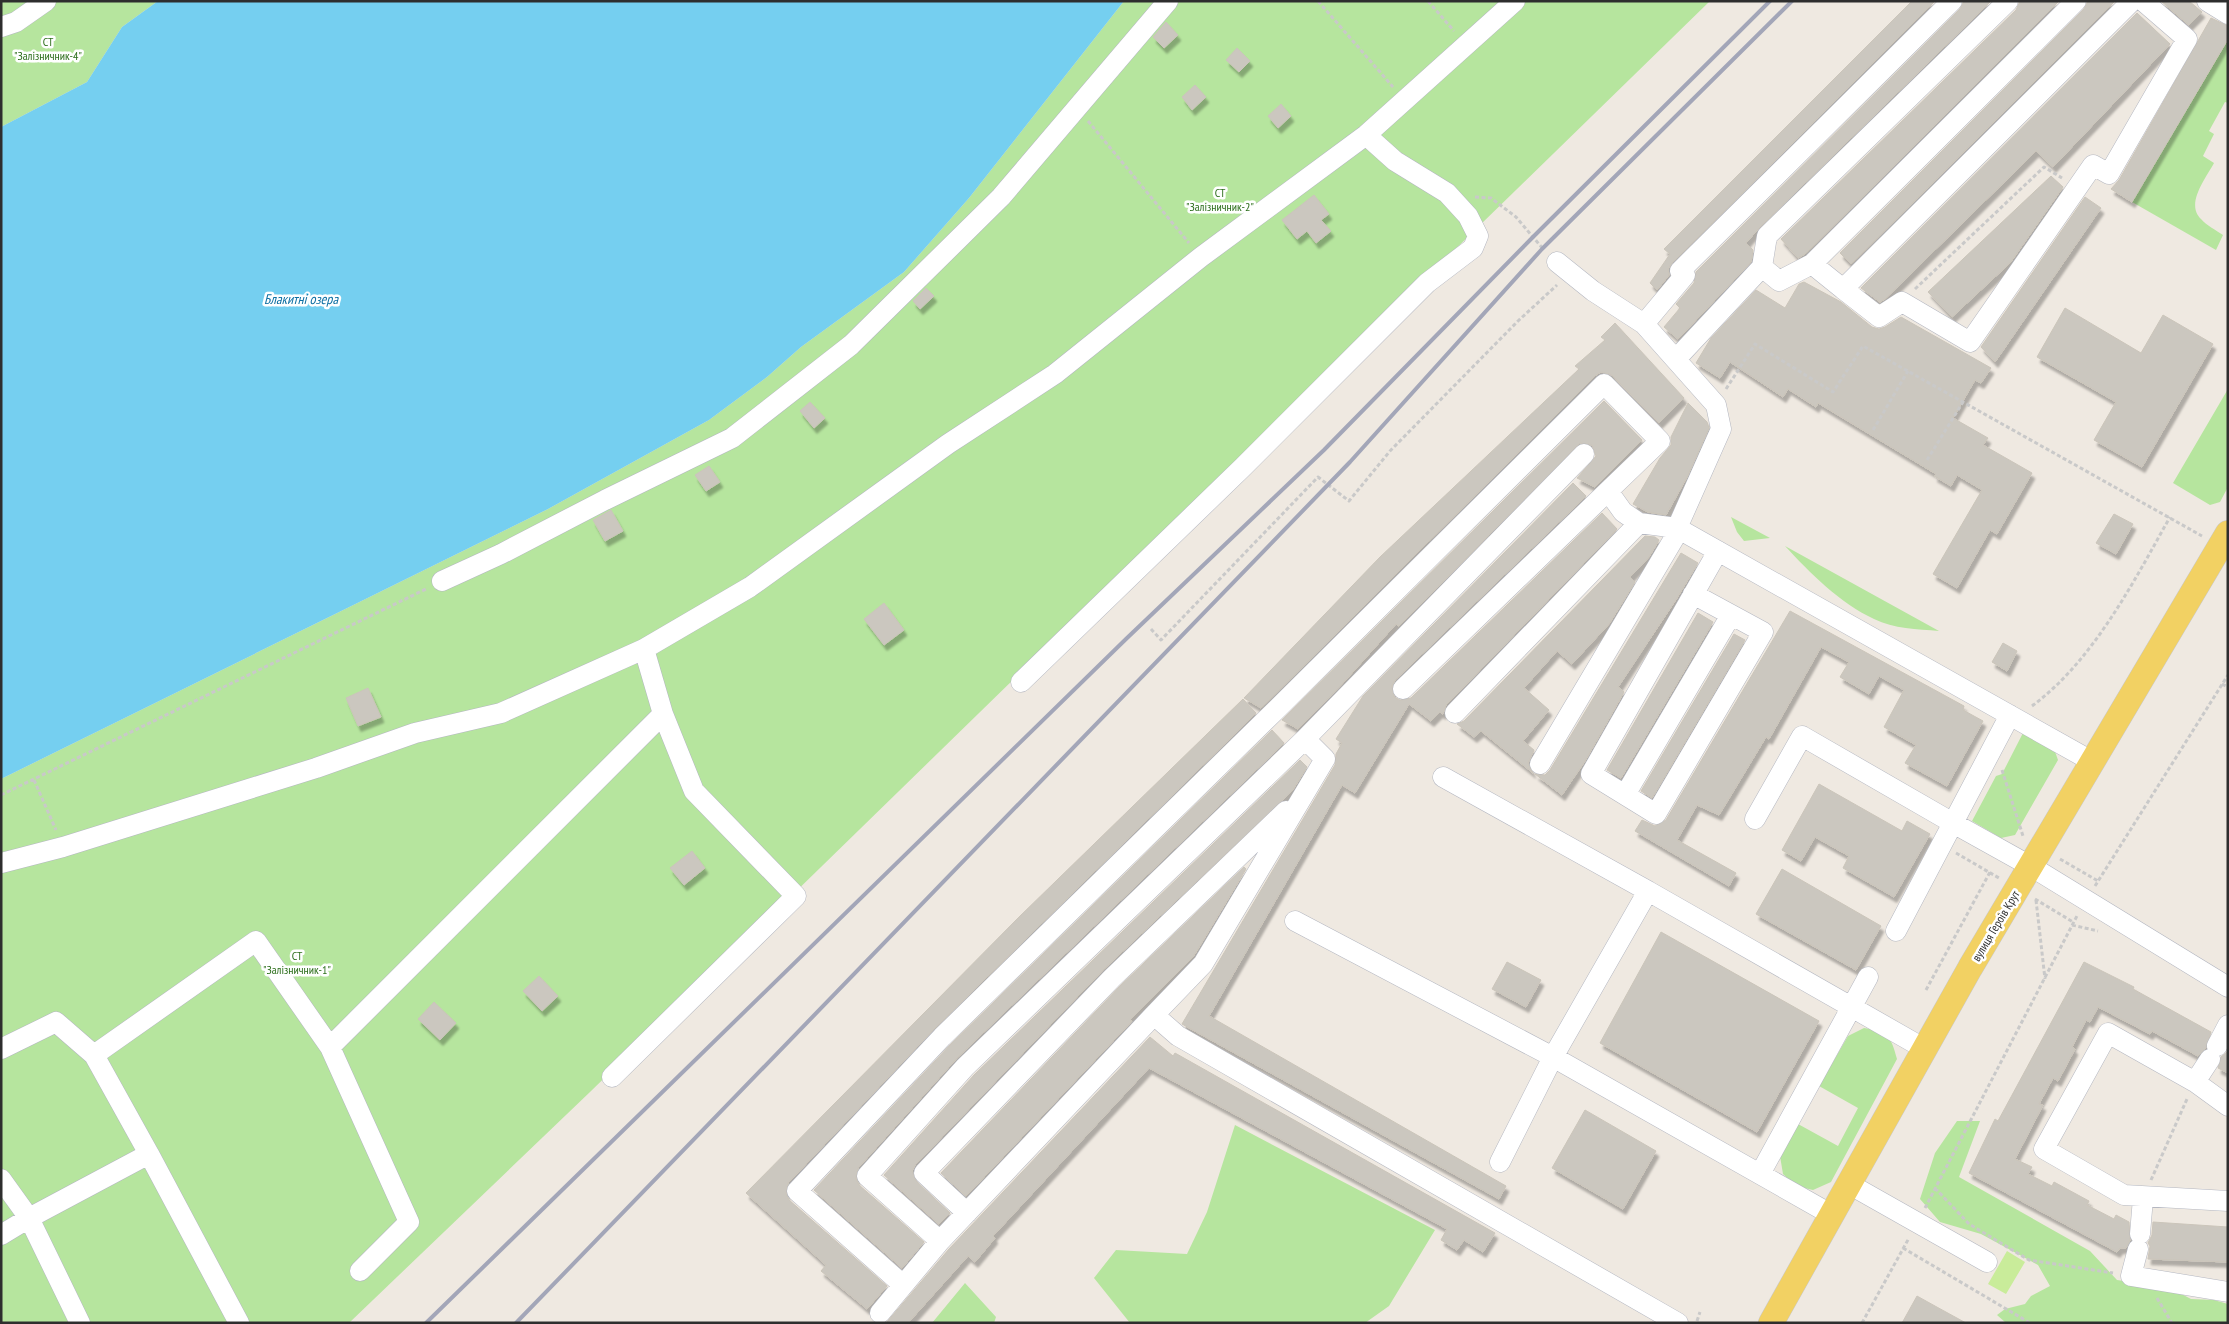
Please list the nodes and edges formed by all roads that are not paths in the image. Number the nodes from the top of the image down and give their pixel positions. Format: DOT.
graph roads {
  1 [pos="46,1"];
  2 [pos="1168,1"];
  3 [pos="1515,1"];
  4 [pos="1952,1"];
  5 [pos="2008,1"];
  6 [pos="2076,1"];
  7 [pos="2132,1"];
  8 [pos="2143,1"];
  9 [pos="2207,1"];
  10 [pos="2228,14"];
  11 [pos="1,27"];
  12 [pos="1366,135"];
  13 [pos="1812,264"];
  14 [pos="1762,267"];
  15 [pos="1564,268"];
  16 [pos="1842,290"];
  17 [pos="1644,324"];
  18 [pos="1676,359"];
  19 [pos="1584,454"];
  20 [pos="1608,492"];
  21 [pos="1639,523"];
  22 [pos="1678,529"];
  23 [pos="2224,539"];
  24 [pos="1718,551"];
  25 [pos="442,581"];
  26 [pos="1693,594"];
  27 [pos="1731,615"];
  28 [pos="644,649"];
  29 [pos="1021,682"];
  30 [pos="1403,689"];
  31 [pos="1455,713"];
  32 [pos="663,714"];
  33 [pos="2012,717"];
  34 [pos="1305,739"];
  35 [pos="2093,762"];
  36 [pos="1540,764"];
  37 [pos="1443,777"];
  38 [pos="1305,793"];
  39 [pos="1625,795"];
  40 [pos="1755,819"];
  41 [pos="1953,823"];
  42 [pos="1,862"];
  43 [pos="2032,867"];
  44 [pos="1648,891"];
  45 [pos="1295,921"];
  46 [pos="1896,931"];
  47 [pos="1868,977"];
  48 [pos="2228,987"];
  49 [pos="1851,1007"];
  50 [pos="1154,1015"];
  51 [pos="2228,1025"];
  52 [pos="330,1046"];
  53 [pos="1,1049"];
  54 [pos="1924,1049"];
  55 [pos="94,1055"];
  56 [pos="1553,1057"];
  57 [pos="612,1077"];
  58 [pos="2195,1082"];
  59 [pos="2228,1106"];
  60 [pos="150,1154"];
  61 [pos="1500,1162"];
  62 [pos="1760,1174"];
  63 [pos="1,1178"];
  64 [pos="1849,1184"];
  65 [pos="2143,1198"];
  66 [pos="2228,1202"];
  67 [pos="967,1213"];
  68 [pos="1832,1215"];
  69 [pos="29,1218"];
  70 [pos="1,1235"];
  71 [pos="940,1242"];
  72 [pos="1987,1262"];
  73 [pos="360,1271"];
  74 [pos="903,1285"];
  75 [pos="2228,1292"];
  76 [pos="880,1313"];
  77 [pos="80,1323"];
  78 [pos="239,1323"];
  79 [pos="1678,1323"];
  80 [pos="1771,1323"];
  1 -- 11 [label="lane"];
  2 -- 25 [label="lane"];
  3 -- 12 [label="lane"];
  4 -- 17 [label="lane"];
  5 -- 14 [label="lane"];
  6 -- 13 [label="lane"];
  7 -- 16 [label="lane"];
  8 -- 16 [label="lane"];
  9 -- 10 [label="lane"];
  12 -- 28 [label="lane"];
  12 -- 29 [label="lane"];
  13 -- 14 [label="lane"];
  13 -- 16 [label="lane"];
  14 -- 18 [label="lane"];
  15 -- 17 [label="lane"];
  17 -- 18 [label="lane"];
  18 -- 22 [label="lane"];
  19 -- 34 [label="lane"];
  20 -- 21 [label="lane"];
  20 -- 30 [label="lane"];
  20 -- 74 [label="lane"];
  21 -- 22 [label="lane"];
  21 -- 31 [label="lane"];
  22 -- 24 [label="lane"];
  22 -- 36 [label="lane"];
  23 -- 35 [label="main road, вулиця Героїв Крут"];
  24 -- 26 [label="lane"];
  24 -- 33 [label="lane"];
  26 -- 27 [label="lane"];
  26 -- 39 [label="lane"];
  27 -- 39 [label="lane"];
  27 -- 39 [label="lane"];
  28 -- 32 [label="lane"];
  28 -- 42 [label="lane"];
  32 -- 52 [label="lane"];
  32 -- 57 [label="lane"];
  33 -- 35 [label="lane"];
  33 -- 41 [label="lane"];
  34 -- 38 [label="lane"];
  34 -- 71 [label="lane"];
  35 -- 43 [label="main road, вулиця Героїв Крут"];
  37 -- 44 [label="lane"];
  38 -- 50 [label="lane"];
  38 -- 67 [label="lane"];
  40 -- 41 [label="lane"];
  41 -- 43 [label="lane"];
  41 -- 46 [label="lane"];
  43 -- 48 [label="lane"];
  43 -- 54 [label="main road, вулиця Героїв Крут"];
  44 -- 49 [label="lane"];
  44 -- 56 [label="lane"];
  45 -- 56 [label="lane"];
  47 -- 49 [label="lane"];
  49 -- 54 [label="lane"];
  49 -- 62 [label="lane"];
  50 -- 67 [label="lane"];
  50 -- 79 [label="lane"];
  51 -- 58 [label="lane"];
  52 -- 55 [label="lane"];
  52 -- 73 [label="lane"];
  53 -- 55 [label="lane"];
  54 -- 64 [label="main road, вулиця Героїв Крут"];
  55 -- 60 [label="lane"];
  56 -- 61 [label="lane"];
  56 -- 62 [label="lane"];
  58 -- 59 [label="lane"];
  58 -- 65 [label="lane"];
  60 -- 69 [label="lane"];
  60 -- 78 [label="lane"];
  62 -- 68 [label="lane"];
  63 -- 69 [label="lane"];
  64 -- 68 [label="main road, вулиця Героїв Крут"];
  64 -- 72 [label="lane"];
  65 -- 66 [label="lane"];
  65 -- 75 [label="lane"];
  67 -- 71 [label="lane"];
  68 -- 80 [label="main road, вулиця Героїв Крут"];
  69 -- 70 [label="lane"];
  69 -- 77 [label="lane"];
  71 -- 74 [label="lane"];
  74 -- 76 [label="lane"];
}
